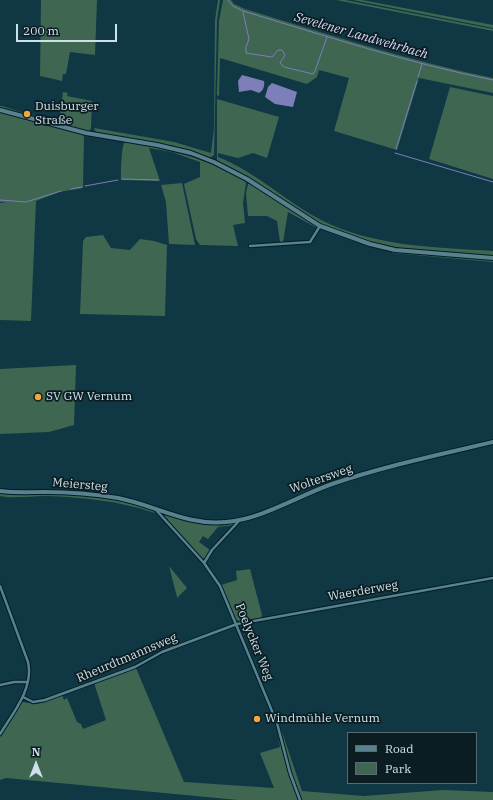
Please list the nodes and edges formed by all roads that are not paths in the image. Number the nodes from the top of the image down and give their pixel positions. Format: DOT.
graph roads {
  1 [pos="0,110"];
  2 [pos="320,226"];
  3 [pos="250,246"];
  4 [pos="493,258"];
  5 [pos="493,442"];
  6 [pos="0,491"];
  7 [pos="156,510"];
  8 [pos="239,520"];
  9 [pos="204,562"];
  10 [pos="493,578"];
  11 [pos="0,586"];
  12 [pos="237,624"];
  13 [pos="27,682"];
  14 [pos="0,686"];
  15 [pos="23,697"];
  16 [pos="0,734"];
  17 [pos="300,800"];
  1 -- 2 [label="main road"];
  2 -- 3 [label="street"];
  2 -- 4 [label="main road"];
  5 -- 8 [label="main road, Woltersweg"];
  6 -- 7 [label="main road, Meiersteg"];
  7 -- 8 [label="main road, Woltersweg"];
  7 -- 9 [label="street, Poelycker Weg"];
  8 -- 9 [label="street"];
  9 -- 12 [label="street, Poelycker Weg"];
  10 -- 12 [label="street, Waerderweg"];
  11 -- 13 [label="street"];
  12 -- 15 [label="street, Rheurdtmannsweg"];
  12 -- 17 [label="street, Poelycker Weg"];
  13 -- 14 [label="street"];
  13 -- 15 [label="street"];
  15 -- 16 [label="street"];
}
